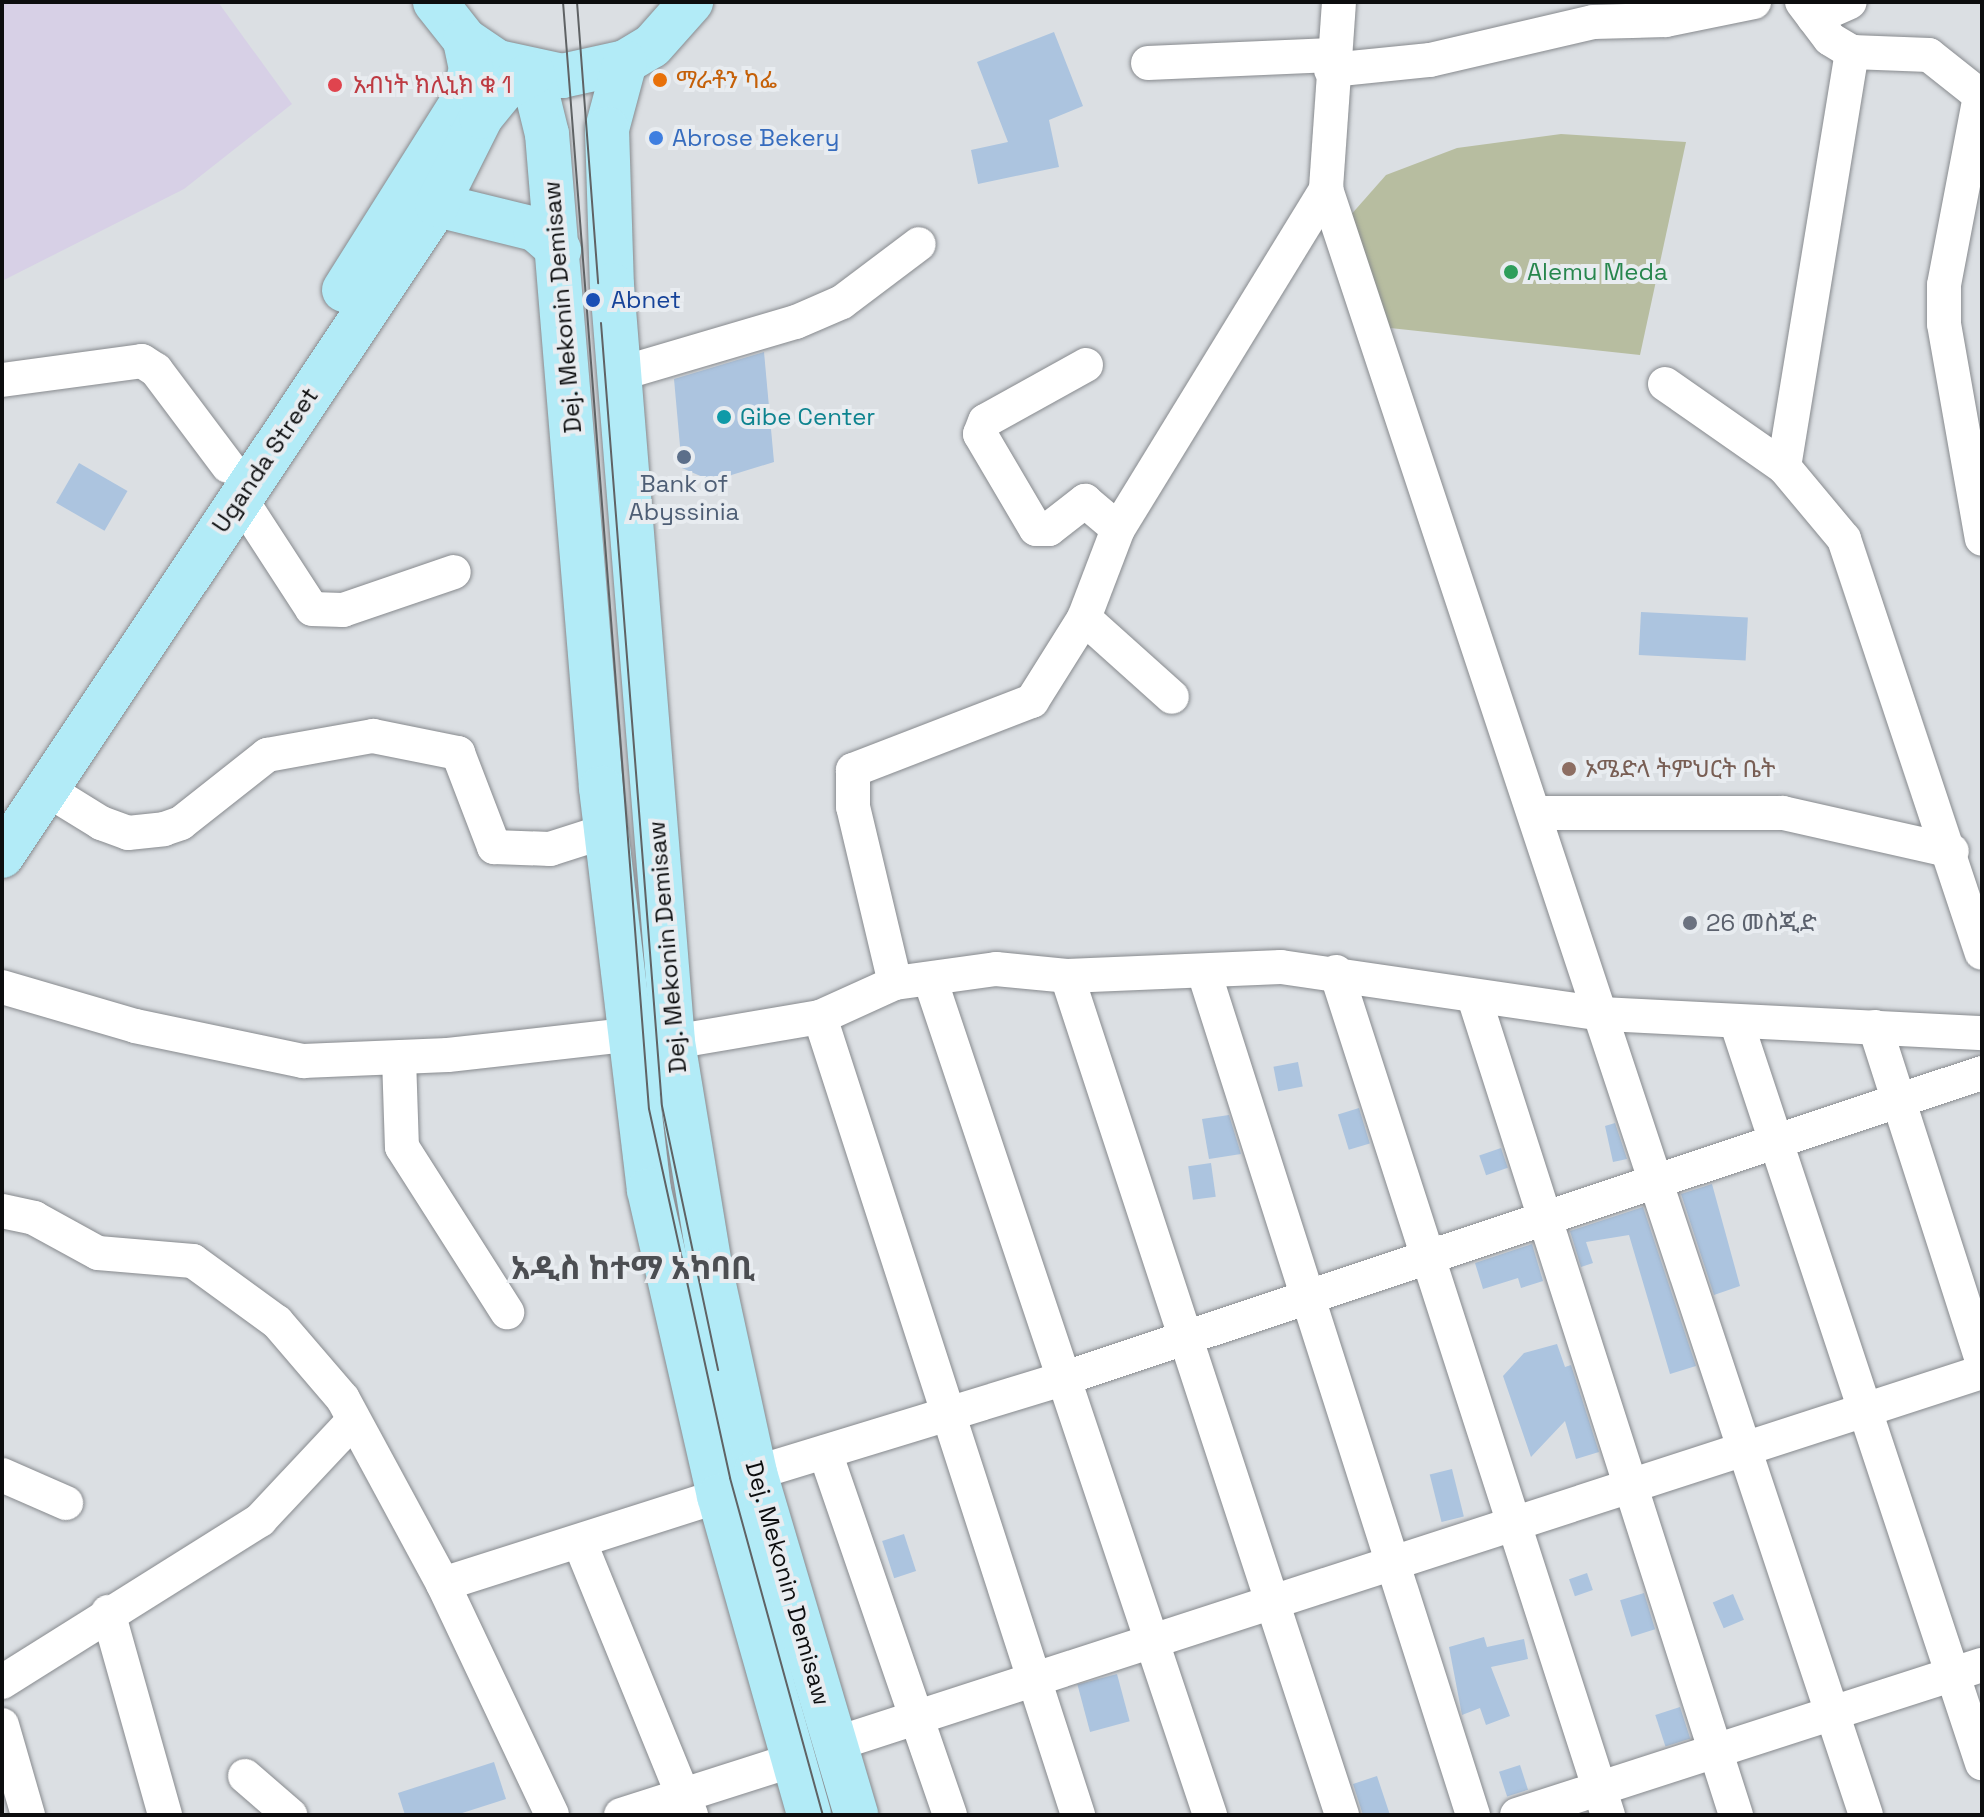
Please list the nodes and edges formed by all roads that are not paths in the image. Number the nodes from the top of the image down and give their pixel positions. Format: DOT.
graph roads {
  1 [pos="435,2"];
  2 [pos="691,2"];
  3 [pos="1339,2"];
  4 [pos="1754,2"];
  5 [pos="1850,2"];
  6 [pos="1808,10"];
  7 [pos="465,40"];
  8 [pos="1852,52"];
  9 [pos="625,62"];
  10 [pos="1331,62"];
  11 [pos="1148,63"];
  12 [pos="532,73"];
  13 [pos="1981,96"];
  14 [pos="1326,189"];
  15 [pos="437,205"];
  16 [pos="919,244"];
  17 [pos="559,250"];
  18 [pos="1086,365"];
  19 [pos="619,374"];
  20 [pos="2,380"];
  21 [pos="1665,384"];
  22 [pos="1973,432"];
  23 [pos="1784,467"];
  24 [pos="234,482"];
  25 [pos="1118,529"];
  26 [pos="1982,539"];
  27 [pos="454,572"];
  28 [pos="1084,618"];
  29 [pos="1172,697"];
  30 [pos="46,789"];
  31 [pos="3,800"];
  32 [pos="1537,813"];
  33 [pos="606,831"];
  34 [pos="1952,851"];
  35 [pos="2,856"];
  36 [pos="1982,953"];
  37 [pos="1204,972"];
  38 [pos="1336,972"];
  39 [pos="1067,976"];
  40 [pos="930,979"];
  41 [pos="895,983"];
  42 [pos="2,987"];
  43 [pos="1474,997"];
  44 [pos="1603,1014"];
  45 [pos="820,1017"];
  46 [pos="1736,1021"];
  47 [pos="1875,1027"];
  48 [pos="1982,1033"];
  49 [pos="627,1035"];
  50 [pos="673,1042"];
  51 [pos="399,1058"];
  52 [pos="1982,1073"];
  53 [pos="1899,1099"];
  54 [pos="1775,1140"];
  55 [pos="1658,1180"];
  56 [pos="2,1211"];
  57 [pos="1542,1216"];
  58 [pos="1427,1255"];
  59 [pos="1303,1296"];
  60 [pos="507,1312"];
  61 [pos="1180,1335"];
  62 [pos="1982,1361"];
  63 [pos="1982,1372"];
  64 [pos="1065,1378"];
  65 [pos="1865,1411"];
  66 [pos="946,1413"];
  67 [pos="353,1421"];
  68 [pos="1745,1447"];
  69 [pos="825,1452"];
  70 [pos="755,1473"];
  71 [pos="2,1475"];
  72 [pos="1626,1485"];
  73 [pos="719,1496"];
  74 [pos="66,1503"];
  75 [pos="1513,1520"];
  76 [pos="580,1543"];
  77 [pos="1390,1563"];
  78 [pos="443,1584"];
  79 [pos="1271,1605"];
  80 [pos="108,1612"];
  81 [pos="1153,1643"];
  82 [pos="1967,1670"];
  83 [pos="2,1682"];
  84 [pos="1036,1683"];
  85 [pos="1833,1715"];
  86 [pos="919,1721"];
  87 [pos="2,1725"];
  88 [pos="835,1744"];
  89 [pos="1714,1751"];
  90 [pos="793,1760"];
  91 [pos="1982,1763"];
  92 [pos="245,1776"];
  93 [pos="1604,1803"];
  94 [pos="687,1804"];
  95 [pos="28,1815"];
  96 [pos="165,1815"];
  97 [pos="290,1815"];
  98 [pos="552,1815"];
  99 [pos="621,1815"];
  100 [pos="809,1815"];
  101 [pos="856,1815"];
  102 [pos="950,1815"];
  103 [pos="1078,1815"];
  104 [pos="1210,1815"];
  105 [pos="1342,1815"];
  106 [pos="1473,1815"];
  107 [pos="1517,1815"];
  108 [pos="1736,1815"];
  109 [pos="1866,1815"];
  1 -- 7 [label="main road"];
  2 -- 9 [label="main road"];
  3 -- 10 [label="street"];
  4 -- 10 [label="street"];
  5 -- 6 [label="street"];
  6 -- 8 [label="street"];
  7 -- 12 [label="main road"];
  7 -- 24 [label="main road, Uganda Street"];
  8 -- 13 [label="street"];
  8 -- 23 [label="street"];
  9 -- 12 [label="main road"];
  9 -- 19 [label="main road, Dej. Mekonin Demisaw"];
  10 -- 11 [label="street"];
  10 -- 14 [label="street"];
  12 -- 15 [label="main road, Uganda Street"];
  12 -- 17 [label="main road, Dej. Mekonin Demisaw"];
  13 -- 22 [label="street"];
  14 -- 25 [label="street"];
  14 -- 32 [label="street"];
  15 -- 17 [label="main road"];
  15 -- 24 [label="main road, Uganda Street"];
  16 -- 19 [label="street"];
  17 -- 33 [label="main road, Dej. Mekonin Demisaw"];
  18 -- 25 [label="street"];
  19 -- 50 [label="main road, Dej. Mekonin Demisaw"];
  20 -- 24 [label="street"];
  21 -- 23 [label="street"];
  22 -- 26 [label="street"];
  23 -- 34 [label="street"];
  24 -- 27 [label="street"];
  24 -- 30 [label="main road, Uganda Street"];
  24 -- 31 [label="main road, Uganda Street"];
  25 -- 28 [label="street"];
  28 -- 29 [label="street"];
  28 -- 41 [label="street"];
  30 -- 33 [label="street"];
  30 -- 35 [label="main road, Uganda Street"];
  32 -- 34 [label="street"];
  32 -- 44 [label="street"];
  33 -- 49 [label="main road, Dej. Mekonin Demisaw"];
  34 -- 36 [label="street"];
  37 -- 38 [label="street"];
  37 -- 39 [label="street"];
  37 -- 59 [label="street"];
  38 -- 43 [label="street"];
  38 -- 58 [label="street"];
  39 -- 40 [label="street"];
  39 -- 61 [label="street"];
  40 -- 41 [label="street"];
  40 -- 64 [label="street"];
  41 -- 45 [label="street"];
  42 -- 51 [label="street"];
  43 -- 44 [label="street"];
  43 -- 57 [label="street"];
  44 -- 46 [label="street"];
  44 -- 55 [label="street"];
  45 -- 50 [label="street"];
  45 -- 66 [label="street"];
  46 -- 47 [label="street"];
  46 -- 54 [label="street"];
  47 -- 48 [label="street"];
  47 -- 53 [label="street"];
  49 -- 51 [label="street"];
  49 -- 73 [label="main road, Dej. Mekonin Demisaw"];
  50 -- 70 [label="main road, Dej. Mekonin Demisaw"];
  51 -- 60 [label="street"];
  52 -- 53 [label="street"];
  53 -- 54 [label="street"];
  53 -- 62 [label="street"];
  54 -- 55 [label="street"];
  54 -- 65 [label="street"];
  55 -- 57 [label="street"];
  55 -- 68 [label="street"];
  56 -- 67 [label="street"];
  57 -- 58 [label="street"];
  57 -- 72 [label="street"];
  58 -- 59 [label="street"];
  58 -- 75 [label="street"];
  59 -- 61 [label="street"];
  59 -- 77 [label="street"];
  61 -- 64 [label="street"];
  61 -- 79 [label="street"];
  63 -- 65 [label="street"];
  64 -- 66 [label="street"];
  64 -- 81 [label="street"];
  65 -- 68 [label="street"];
  65 -- 82 [label="street"];
  66 -- 69 [label="street"];
  66 -- 84 [label="street"];
  67 -- 78 [label="street"];
  67 -- 80 [label="street"];
  68 -- 72 [label="street"];
  68 -- 85 [label="street"];
  69 -- 70 [label="street"];
  69 -- 86 [label="street"];
  70 -- 88 [label="main road, Dej. Mekonin Demisaw"];
  71 -- 74 [label="street"];
  72 -- 75 [label="street"];
  72 -- 89 [label="street"];
  73 -- 76 [label="street"];
  73 -- 90 [label="main road, Dej. Mekonin Demisaw"];
  75 -- 77 [label="street"];
  75 -- 93 [label="street"];
  76 -- 78 [label="street"];
  76 -- 94 [label="street"];
  77 -- 79 [label="street"];
  77 -- 106 [label="street"];
  78 -- 98 [label="street"];
  79 -- 81 [label="street"];
  79 -- 105 [label="street"];
  80 -- 83 [label="street"];
  80 -- 96 [label="street"];
  81 -- 84 [label="street"];
  81 -- 104 [label="street"];
  82 -- 85 [label="street"];
  82 -- 91 [label="street"];
  84 -- 86 [label="street"];
  84 -- 103 [label="street"];
  85 -- 89 [label="street"];
  85 -- 109 [label="street"];
  86 -- 88 [label="street"];
  86 -- 102 [label="street"];
  87 -- 95 [label="street"];
  88 -- 101 [label="main road, Dej. Mekonin Demisaw"];
  89 -- 93 [label="street"];
  89 -- 108 [label="street"];
  90 -- 94 [label="street"];
  90 -- 100 [label="main road, Dej. Mekonin Demisaw"];
  92 -- 97 [label="street"];
  93 -- 107 [label="street"];
  94 -- 99 [label="street"];
}
